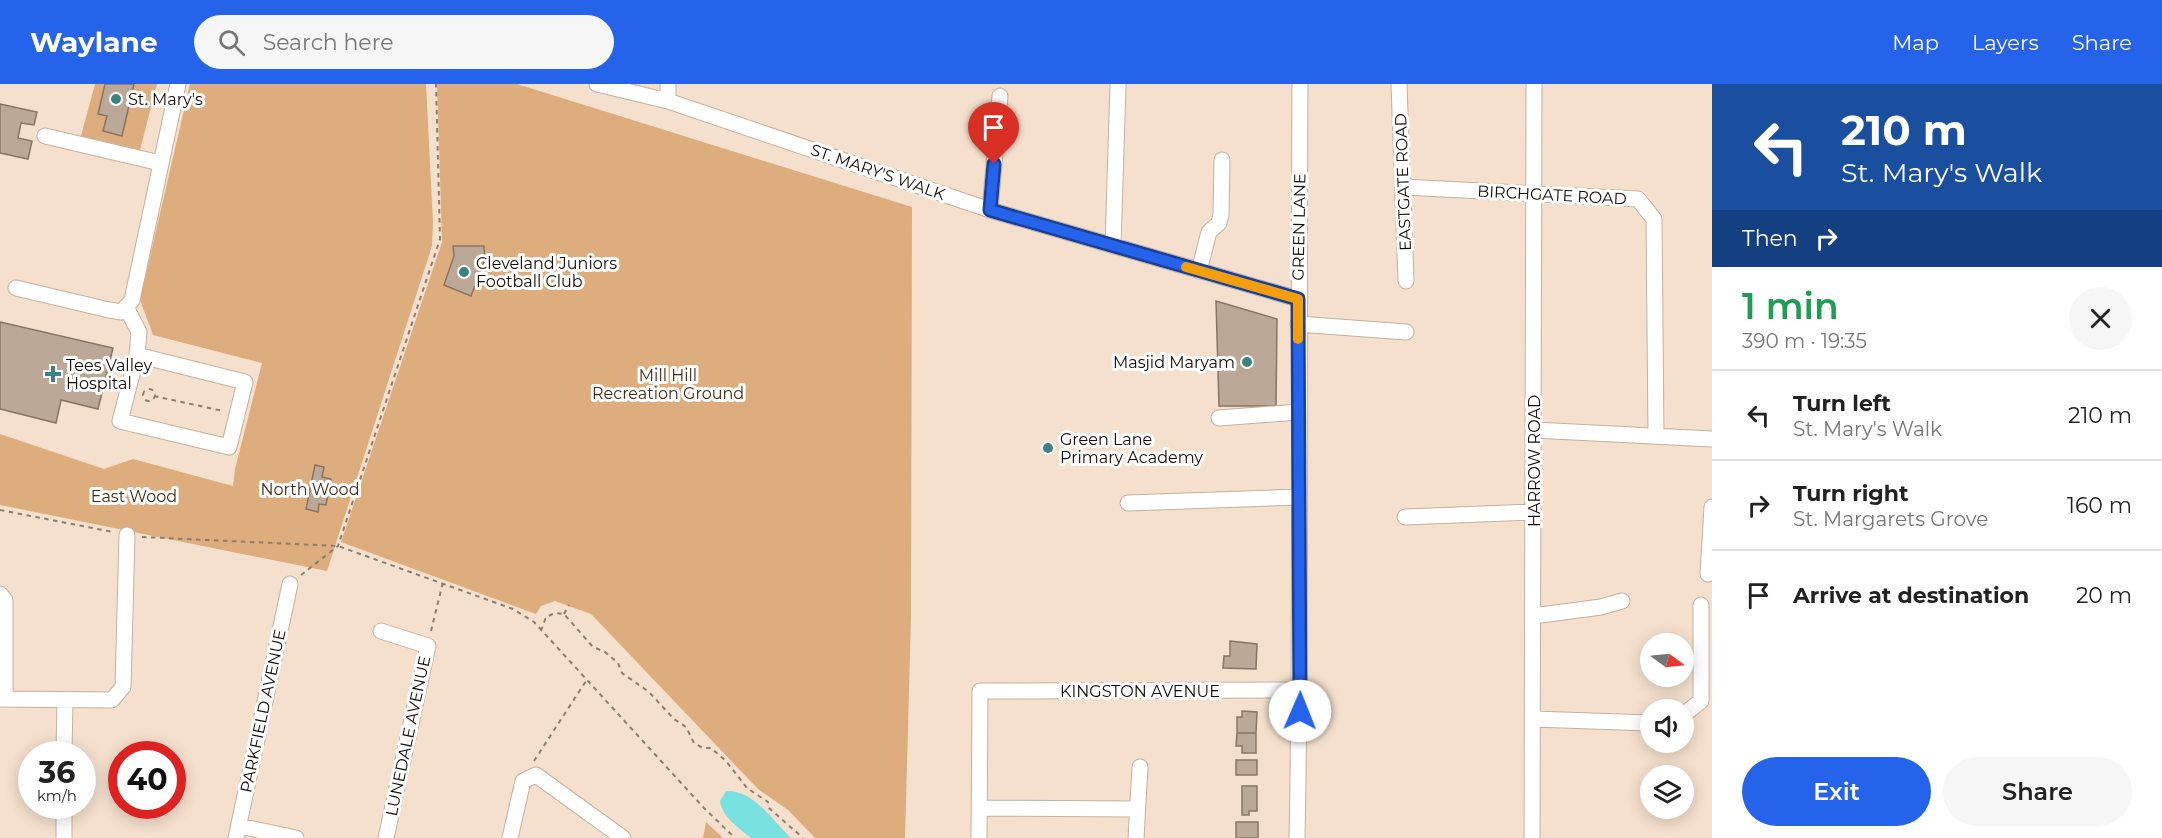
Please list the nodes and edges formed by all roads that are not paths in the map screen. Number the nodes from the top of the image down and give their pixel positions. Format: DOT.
graph roads {
  1 [pos="178,84"];
  2 [pos="597,84"];
  3 [pos="668,84"];
  4 [pos="1118,84"];
  5 [pos="1300,84"];
  6 [pos="1400,84"];
  7 [pos="1534,84"];
  8 [pos="1000,96"];
  9 [pos="668,101"];
  10 [pos="45,136"];
  11 [pos="1222,160"];
  12 [pos="160,163"];
  13 [pos="1403,187"];
  14 [pos="1534,195"];
  15 [pos="990,210"];
  16 [pos="1113,246"];
  17 [pos="1199,270"];
  18 [pos="1406,281"];
  19 [pos="16,288"];
  20 [pos="1298,299"];
  21 [pos="126,308"];
  22 [pos="1298,324"];
  23 [pos="1406,332"];
  24 [pos="136,355"];
  25 [pos="1299,412"];
  26 [pos="1219,418"];
  27 [pos="1534,430"];
  28 [pos="1656,436"];
  29 [pos="1712,439"];
  30 [pos="1299,497"];
  31 [pos="1128,503"];
  32 [pos="1712,507"];
  33 [pos="1534,512"];
  34 [pos="1405,517"];
  35 [pos="128,535"];
  36 [pos="1708,574"];
  37 [pos="290,584"];
  38 [pos="0,594"];
  39 [pos="1622,601"];
  40 [pos="1701,605"];
  41 [pos="1533,616"];
  42 [pos="381,631"];
  43 [pos="1300,690"];
  44 [pos="2,699"];
  45 [pos="65,700"];
  46 [pos="1694,706"];
  47 [pos="1533,719"];
  48 [pos="1640,723"];
  49 [pos="64,741"];
  50 [pos="1140,767"];
  51 [pos="979,808"];
  52 [pos="1137,809"];
  53 [pos="64,819"];
  54 [pos="238,832"];
  55 [pos="64,838"];
  56 [pos="296,838"];
  57 [pos="386,838"];
  58 [pos="510,838"];
  59 [pos="623,838"];
  60 [pos="979,838"];
  61 [pos="1136,838"];
  62 [pos="1298,838"];
  63 [pos="1532,838"];
  1 -- 12 [label="street"];
  2 -- 9 [label="street, ST. MARY'S WALK"];
  3 -- 9 [label="street"];
  4 -- 16 [label="street"];
  5 -- 20 [label="street, GREEN LANE"];
  6 -- 13 [label="street, EASTGATE ROAD"];
  7 -- 14 [label="street, HARROW ROAD"];
  8 -- 15 [label="street"];
  9 -- 15 [label="street, ST. MARY'S WALK"];
  10 -- 12 [label="street"];
  11 -- 17 [label="street"];
  12 -- 21 [label="street"];
  13 -- 14 [label="street, BIRCHGATE ROAD"];
  13 -- 18 [label="street, EASTGATE ROAD"];
  14 -- 27 [label="street, HARROW ROAD"];
  14 -- 28 [label="street, BIRCHGATE ROAD"];
  15 -- 16 [label="street, ST. MARY'S WALK"];
  16 -- 17 [label="street, ST. MARY'S WALK"];
  17 -- 20 [label="street, ST. MARY'S WALK"];
  19 -- 21 [label="street"];
  20 -- 22 [label="street, GREEN LANE"];
  21 -- 24 [label="street"];
  22 -- 23 [label="street"];
  22 -- 25 [label="street, GREEN LANE"];
  24 -- 24 [label="street"];
  25 -- 26 [label="street"];
  25 -- 30 [label="street, GREEN LANE"];
  27 -- 28 [label="street"];
  27 -- 33 [label="street, HARROW ROAD"];
  28 -- 29 [label="street"];
  30 -- 31 [label="street"];
  30 -- 43 [label="street, GREEN LANE"];
  32 -- 36 [label="street"];
  33 -- 34 [label="street"];
  33 -- 41 [label="street, HARROW ROAD"];
  35 -- 45 [label="street"];
  37 -- 54 [label="street, PARKFIELD AVENUE"];
  38 -- 44 [label="street"];
  39 -- 41 [label="street"];
  40 -- 46 [label="street"];
  41 -- 47 [label="street, HARROW ROAD"];
  42 -- 57 [label="street, LUNEDALE AVENUE"];
  43 -- 51 [label="street, KINGSTON AVENUE"];
  43 -- 62 [label="street, GREEN LANE"];
  44 -- 45 [label="street"];
  45 -- 49 [label="street"];
  47 -- 48 [label="street"];
  47 -- 63 [label="street, HARROW ROAD"];
  50 -- 52 [label="street"];
  51 -- 52 [label="street"];
  51 -- 60 [label="street"];
  52 -- 61 [label="street"];
  53 -- 55 [label="street"];
  54 -- 56 [label="street"];
  58 -- 59 [label="street"];
}
